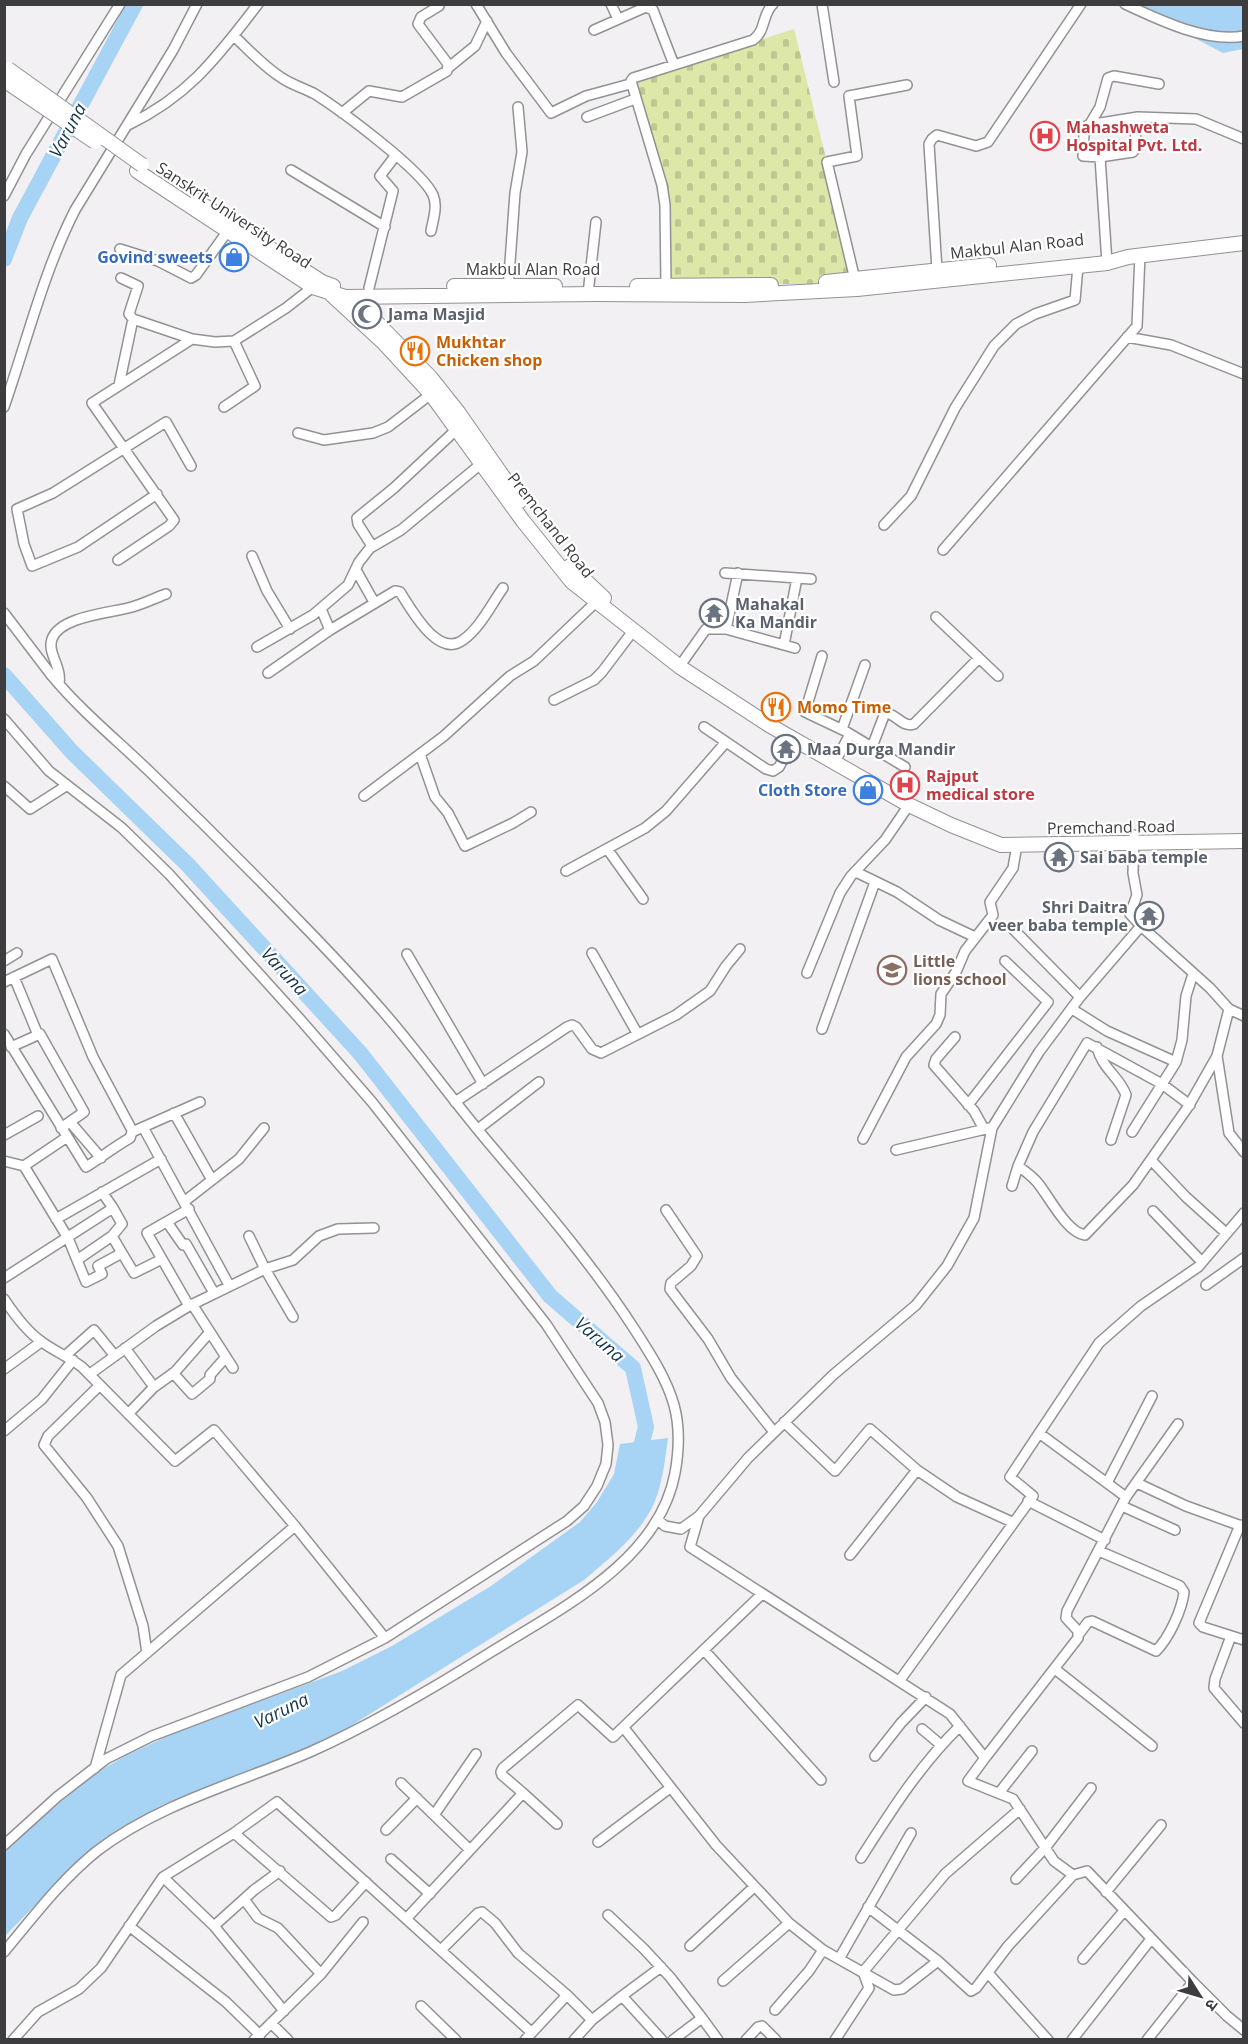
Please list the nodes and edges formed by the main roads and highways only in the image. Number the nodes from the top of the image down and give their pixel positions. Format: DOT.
graph roads {
  1 [pos="6,72"];
  2 [pos="139,168"];
  3 [pos="1244,243"];
  4 [pos="1106,258"];
  5 [pos="856,284"];
  6 [pos="313,287"];
  7 [pos="508,290"];
  8 [pos="588,290"];
  9 [pos="704,290"];
  10 [pos="332,294"];
  11 [pos="352,297"];
  12 [pos="789,735"];
  13 [pos="1244,834"];
  14 [pos="980,837"];
  15 [pos="1135,838"];
  16 [pos="1244,841"];
  1 -- 2 [label="highway, bridge"];
  2 -- 6 [label="highway, Sanskrit University Road"];
  2 -- 7 [label="highway, Makbul Alan Road"];
  3 -- 4 [label="highway, Makbul Alan Road"];
  4 -- 5 [label="highway, Makbul Alan Road"];
  4 -- 5 [label="highway, Makbul Alan Road"];
  5 -- 9 [label="highway, Makbul Alan Road"];
  6 -- 10 [label="highway, Makbul Alan Road"];
  7 -- 8 [label="highway, Makbul Alan Road"];
  7 -- 11 [label="highway, Makbul Alan Road"];
  8 -- 9 [label="highway, Makbul Alan Road"];
  8 -- 9 [label="highway, Makbul Alan Road"];
  10 -- 11 [label="highway, Makbul Alan Road"];
  10 -- 12 [label="highway, Premchand Road"];
  11 -- 12 [label="highway, Premchand Road"];
  12 -- 14 [label="highway, Premchand Road"];
  13 -- 15 [label="highway, Premchand Road"];
  14 -- 15 [label="highway, Premchand Road"];
  14 -- 15 [label="highway, Premchand Road"];
  15 -- 16 [label="highway, Premchand Road"];
}
